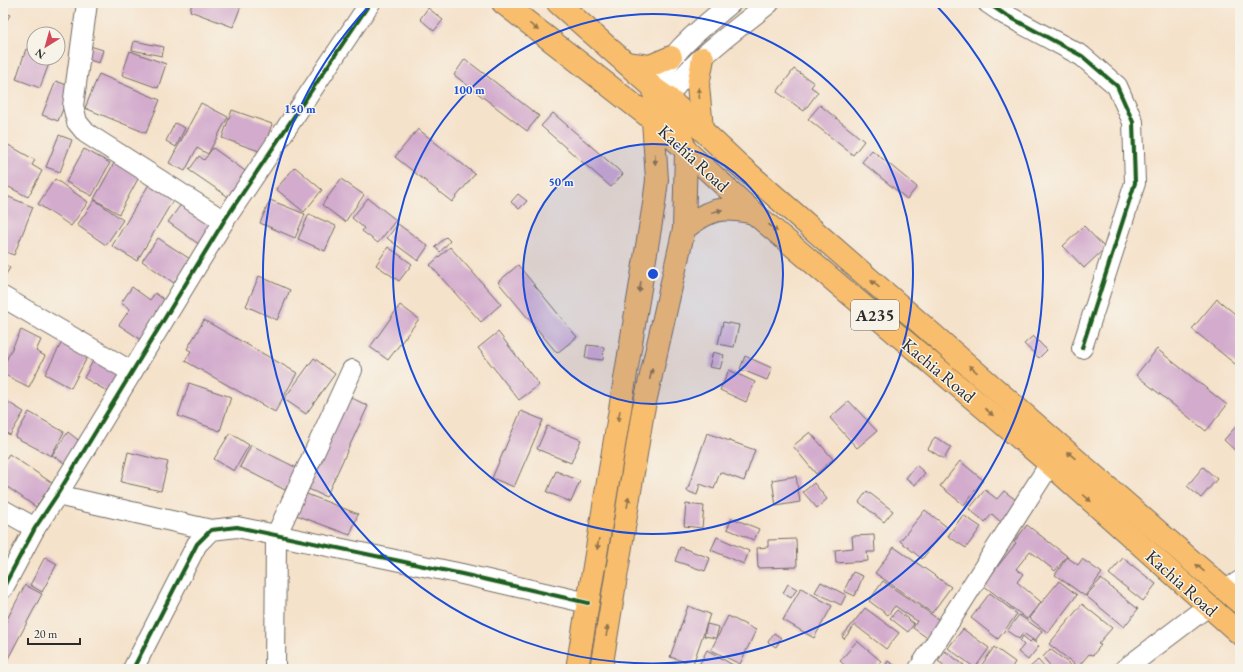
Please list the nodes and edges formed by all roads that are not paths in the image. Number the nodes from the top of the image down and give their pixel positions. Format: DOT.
graph roads {
  1 [pos="87,3"];
  2 [pos="370,3"];
  3 [pos="504,3"];
  4 [pos="558,3"];
  5 [pos="731,3"];
  6 [pos="769,3"];
  7 [pos="988,3"];
  8 [pos="739,28"];
  9 [pos="698,32"];
  10 [pos="671,57"];
  11 [pos="703,58"];
  12 [pos="626,63"];
  13 [pos="662,94"];
  14 [pos="653,120"];
  15 [pos="702,129"];
  16 [pos="686,152"];
  17 [pos="737,163"];
  18 [pos="722,184"];
  19 [pos="754,213"];
  20 [pos="224,221"];
  21 [pos="684,229"];
  22 [pos="3,297"];
  23 [pos="1082,348"];
  24 [pos="352,370"];
  25 [pos="132,372"];
  26 [pos="1050,464"];
  27 [pos="58,495"];
  28 [pos="3,510"];
  29 [pos="35,528"];
  30 [pos="211,530"];
  31 [pos="276,536"];
  32 [pos="3,588"];
  33 [pos="1235,592"];
  34 [pos="588,603"];
  35 [pos="1208,606"];
  36 [pos="1240,634"];
  37 [pos="133,669"];
  38 [pos="275,669"];
  39 [pos="577,669"];
  40 [pos="601,669"];
  41 [pos="919,669"];
  42 [pos="1125,669"];
  1 -- 20 [label="street"];
  2 -- 20 [label="street"];
  3 -- 14 [label="main road, Kachia Road / A235, one-way"];
  4 -- 12 [label="main road, Kachia Road / A235"];
  5 -- 9 [label="street"];
  6 -- 8 [label="street"];
  7 -- 23 [label="street"];
  8 -- 9 [label="street"];
  8 -- 11 [label="street"];
  9 -- 10 [label="street"];
  10 -- 12 [label="main road"];
  10 -- 13 [label="street"];
  11 -- 13 [label="street"];
  15 -- 11 [label="main road, one-way"];
  12 -- 13 [label="main road, Kachia Road / A235"];
  13 -- 14 [label="main road"];
  13 -- 15 [label="main road, Kachia Road / A235"];
  13 -- 16 [label="main road"];
  14 -- 16 [label="main road, Kachia Road / A235"];
  14 -- 34 [label="main road, one-way"];
  15 -- 17 [label="main road, Kachia Road / A235"];
  16 -- 18 [label="main road, Kachia Road / A235"];
  16 -- 21 [label="main road"];
  17 -- 18 [label="main road"];
  33 -- 17 [label="main road, Kachia Road / A235, one-way"];
  18 -- 19 [label="main road, Kachia Road / A235"];
  21 -- 19 [label="main road, one-way"];
  19 -- 26 [label="main road, Kachia Road / A235, one-way"];
  20 -- 25 [label="street"];
  40 -- 21 [label="main road, one-way"];
  22 -- 25 [label="street"];
  24 -- 31 [label="street"];
  25 -- 27 [label="street"];
  26 -- 35 [label="main road, Kachia Road / A235, one-way"];
  26 -- 41 [label="street"];
  27 -- 29 [label="street"];
  27 -- 30 [label="street"];
  28 -- 29 [label="street"];
  29 -- 32 [label="street"];
  30 -- 31 [label="street"];
  30 -- 37 [label="street"];
  31 -- 34 [label="street"];
  31 -- 38 [label="street"];
  34 -- 39 [label="main road"];
  35 -- 36 [label="main road, Kachia Road / A235"];
  35 -- 42 [label="street"];
}
